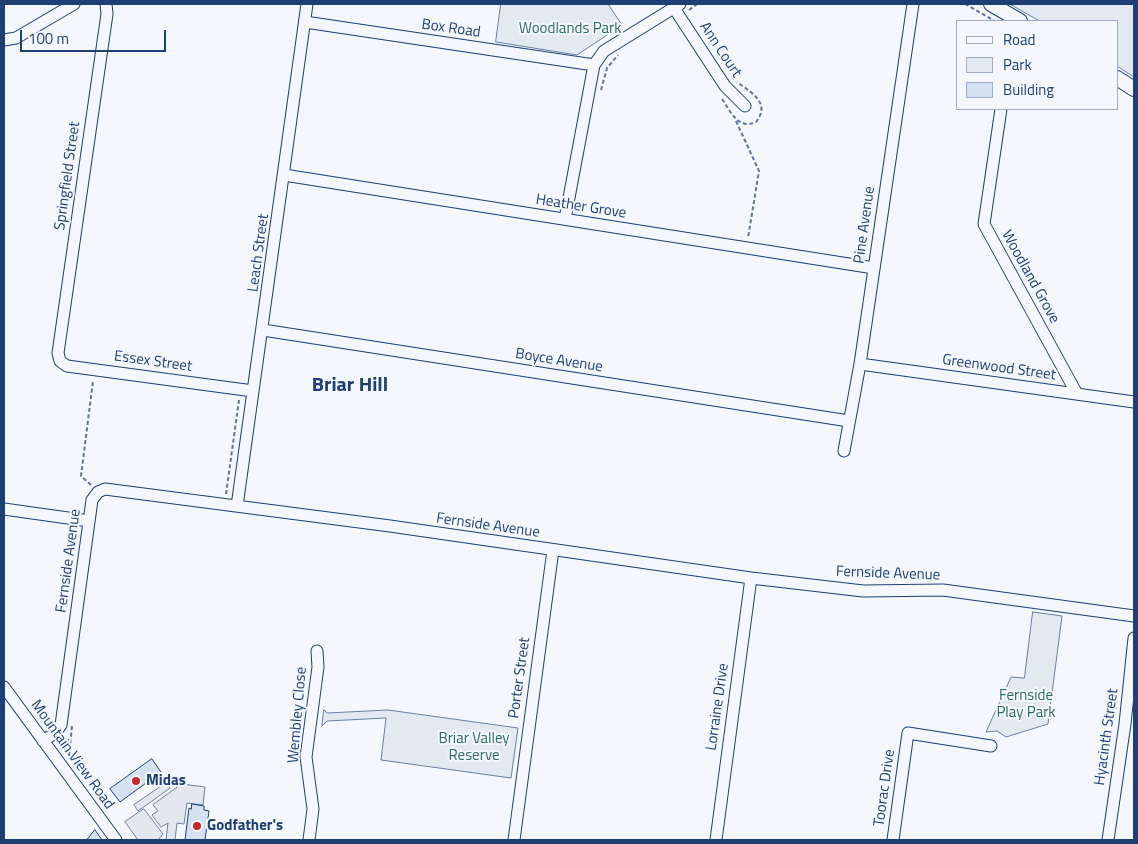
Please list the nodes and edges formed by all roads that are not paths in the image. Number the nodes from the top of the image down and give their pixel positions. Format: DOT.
graph roads {
  1 [pos="74,4"];
  2 [pos="106,4"];
  3 [pos="307,4"];
  4 [pos="913,4"];
  5 [pos="991,4"];
  6 [pos="680,8"];
  7 [pos="1017,20"];
  8 [pos="305,22"];
  9 [pos="4,40"];
  10 [pos="594,65"];
  11 [pos="1118,79"];
  12 [pos="1134,89"];
  13 [pos="744,106"];
  14 [pos="1001,110"];
  15 [pos="284,175"];
  16 [pos="565,220"];
  17 [pos="874,268"];
  18 [pos="263,330"];
  19 [pos="58,352"];
  20 [pos="860,364"];
  21 [pos="253,391"];
  22 [pos="1077,394"];
  23 [pos="1134,402"];
  24 [pos="850,422"];
  25 [pos="844,451"];
  26 [pos="238,501"];
  27 [pos="4,509"];
  28 [pos="89,521"];
  29 [pos="553,550"];
  30 [pos="751,578"];
  31 [pos="1134,616"];
  32 [pos="1134,638"];
  33 [pos="317,651"];
  34 [pos="4,687"];
  35 [pos="1130,725"];
  36 [pos="43,741"];
  37 [pos="991,746"];
  38 [pos="116,840"];
  39 [pos="309,840"];
  40 [pos="514,840"];
  41 [pos="716,840"];
  42 [pos="893,840"];
  43 [pos="1108,840"];
  1 -- 9 [label="street"];
  2 -- 19 [label="street, Springfield Street"];
  3 -- 8 [label="street, Leach Street"];
  4 -- 17 [label="street, Pine Avenue"];
  5 -- 7 [label="main road"];
  6 -- 10 [label="street"];
  6 -- 13 [label="street, Ann Court"];
  8 -- 10 [label="street, Box Road"];
  8 -- 15 [label="street, Leach Street"];
  10 -- 16 [label="street"];
  11 -- 12 [label="main road"];
  14 -- 22 [label="street, Woodland Grove"];
  15 -- 16 [label="street, Heather Grove"];
  15 -- 18 [label="street, Leach Street"];
  16 -- 17 [label="street, Heather Grove"];
  17 -- 20 [label="street, Pine Avenue"];
  18 -- 21 [label="street, Leach Street"];
  18 -- 24 [label="street, Boyce Avenue"];
  19 -- 21 [label="street, Essex Street"];
  20 -- 22 [label="street, Greenwood Street"];
  20 -- 24 [label="street, Pine Avenue"];
  21 -- 26 [label="street, Leach Street"];
  22 -- 23 [label="street, Greenwood Street"];
  24 -- 25 [label="street, Pine Avenue"];
  26 -- 28 [label="street, Fernside Avenue"];
  26 -- 29 [label="street, Fernside Avenue"];
  27 -- 28 [label="street"];
  28 -- 36 [label="street, Fernside Avenue"];
  29 -- 30 [label="street, Fernside Avenue"];
  29 -- 40 [label="street, Porter Street"];
  30 -- 31 [label="street, Fernside Avenue"];
  30 -- 41 [label="street, Lorraine Drive"];
  32 -- 35 [label="street, Hyacinth Street"];
  33 -- 39 [label="street, Wembley Close"];
  34 -- 36 [label="street, Mountain View Road"];
  35 -- 43 [label="street, Hyacinth Street"];
  36 -- 38 [label="street, Mountain View Road"];
  37 -- 42 [label="street, Toorac Drive"];
}
